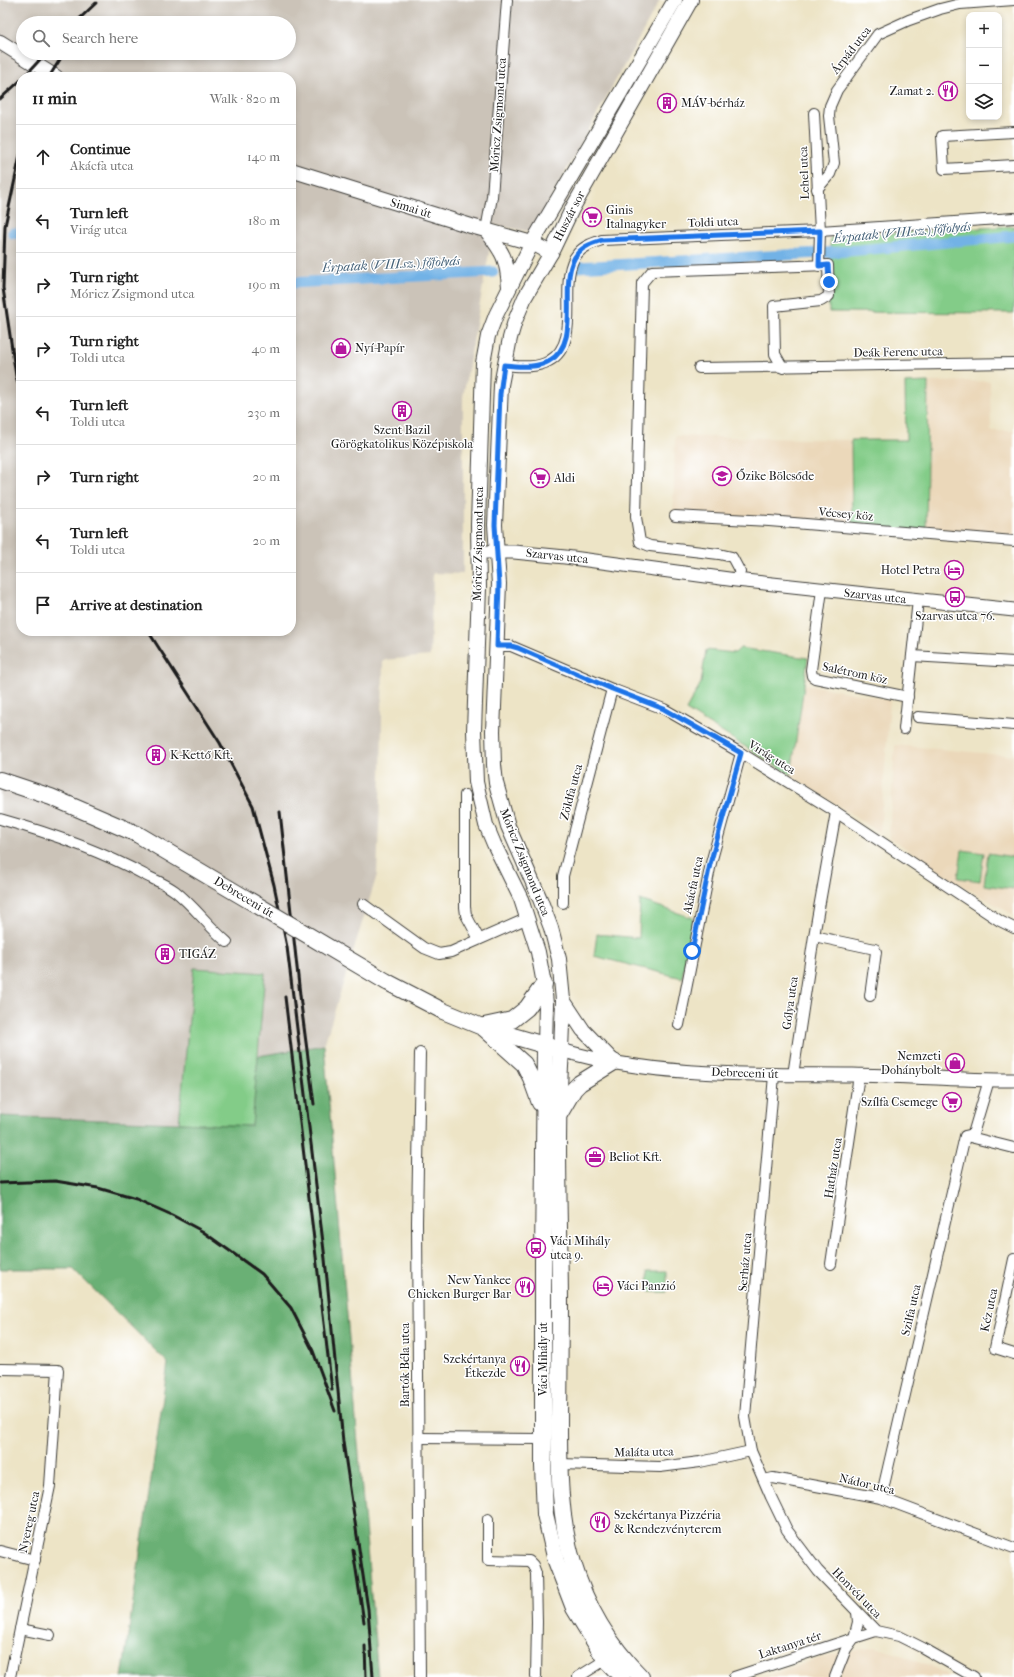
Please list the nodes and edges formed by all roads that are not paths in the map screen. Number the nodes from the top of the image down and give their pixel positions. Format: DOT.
graph roads {
  1 [pos="507,0"];
  2 [pos="675,0"];
  3 [pos="691,0"];
  4 [pos="1014,0"];
  5 [pos="0,42"];
  6 [pos="16,52"];
  7 [pos="29,60"];
  8 [pos="48,72"];
  9 [pos="814,113"];
  10 [pos="1014,132"];
  11 [pos="1014,165"];
  12 [pos="296,172"];
  13 [pos="817,189"];
  14 [pos="1014,218"];
  15 [pos="486,230"];
  16 [pos="820,235"];
  17 [pos="532,243"];
  18 [pos="551,253"];
  19 [pos="819,263"];
  20 [pos="509,287"];
  21 [pos="1014,363"];
  22 [pos="504,365"];
  23 [pos="699,368"];
  24 [pos="783,368"];
  25 [pos="675,516"];
  26 [pos="1014,541"];
  27 [pos="478,552"];
  28 [pos="497,552"];
  29 [pos="736,580"];
  30 [pos="822,590"];
  31 [pos="918,600"];
  32 [pos="1014,610"];
  33 [pos="497,646"];
  34 [pos="912,656"];
  35 [pos="1014,662"];
  36 [pos="612,689"];
  37 [pos="908,697"];
  38 [pos="918,717"];
  39 [pos="1014,725"];
  40 [pos="904,729"];
  41 [pos="741,753"];
  42 [pos="0,780"];
  43 [pos="465,795"];
  44 [pos="836,812"];
  45 [pos="0,819"];
  46 [pos="563,903"];
  47 [pos="363,904"];
  48 [pos="528,918"];
  49 [pos="1014,928"];
  50 [pos="814,936"];
  51 [pos="479,939"];
  52 [pos="227,942"];
  53 [pos="544,984"];
  54 [pos="870,996"];
  55 [pos="563,1000"];
  56 [pos="679,1024"];
  57 [pos="482,1026"];
  58 [pos="545,1046"];
  59 [pos="561,1050"];
  60 [pos="420,1053"];
  61 [pos="614,1062"];
  62 [pos="793,1074"];
  63 [pos="774,1075"];
  64 [pos="859,1075"];
  65 [pos="985,1080"];
  66 [pos="1014,1080"];
  67 [pos="551,1115"];
  68 [pos="969,1135"];
  69 [pos="1014,1148"];
  70 [pos="1014,1259"];
  71 [pos="831,1264"];
  72 [pos="1014,1354"];
  73 [pos="0,1369"];
  74 [pos="419,1438"];
  75 [pos="543,1439"];
  76 [pos="751,1451"];
  77 [pos="560,1464"];
  78 [pos="764,1480"];
  79 [pos="881,1498"];
  80 [pos="488,1519"];
  81 [pos="1014,1548"];
  82 [pos="0,1551"];
  83 [pos="35,1560"];
  84 [pos="857,1612"];
  85 [pos="20,1629"];
  86 [pos="876,1632"];
  87 [pos="50,1635"];
  88 [pos="854,1638"];
  89 [pos="612,1655"];
  90 [pos="10,1677"];
  91 [pos="420,1677"];
  92 [pos="536,1677"];
  93 [pos="578,1677"];
  94 [pos="622,1677"];
  95 [pos="641,1677"];
  96 [pos="734,1677"];
  97 [pos="835,1677"];
  98 [pos="974,1677"];
  1 -- 15 [label="street, Móricz Zsigmond utca"];
  2 -- 17 [label="main road, Huszár sor"];
  3 -- 18 [label="main road, Huszár sor"];
  4 -- 13 [label="street, Árpád utca"];
  5 -- 6 [label="main road"];
  7 -- 8 [label="main road"];
  9 -- 13 [label="street, Lehel utca"];
  10 -- 11 [label="street"];
  12 -- 15 [label="main road, Simai út"];
  13 -- 16 [label="street, Lehel utca"];
  14 -- 16 [label="street, Toldi utca"];
  15 -- 17 [label="main road, Simai út"];
  15 -- 20 [label="main road"];
  16 -- 19 [label="street, Lehel utca"];
  16 -- 22 [label="street, Toldi utca"];
  17 -- 18 [label="main road, Huszár sor"];
  17 -- 20 [label="main road, Móricz Zsigmond utca"];
  18 -- 22 [label="main road, Móricz Zsigmond utca"];
  19 -- 24 [label="street"];
  19 -- 29 [label="street"];
  20 -- 27 [label="main road, Móricz Zsigmond utca"];
  21 -- 24 [label="street, Deák Ferenc utca"];
  22 -- 28 [label="main road, Móricz Zsigmond utca"];
  23 -- 24 [label="street, Deák Ferenc utca"];
  25 -- 26 [label="street, Vécsey köz"];
  27 -- 28 [label="street, Szarvas utca"];
  27 -- 48 [label="main road, Móricz Zsigmond utca"];
  28 -- 29 [label="street, Szarvas utca"];
  28 -- 33 [label="main road, Móricz Zsigmond utca"];
  29 -- 30 [label="street, Szarvas utca"];
  30 -- 31 [label="street, Szarvas utca"];
  30 -- 37 [label="street, Salétrom köz"];
  31 -- 32 [label="street, Szarvas utca"];
  31 -- 34 [label="street"];
  33 -- 36 [label="street, Virág utca"];
  33 -- 55 [label="main road, Móricz Zsigmond utca"];
  34 -- 35 [label="street"];
  34 -- 37 [label="street"];
  36 -- 41 [label="street, Virág utca"];
  36 -- 46 [label="street, Zöldfa utca"];
  37 -- 40 [label="street"];
  38 -- 39 [label="street"];
  41 -- 44 [label="street, Virág utca"];
  41 -- 56 [label="street, Akácfa utca"];
  42 -- 57 [label="main road, Debreceni út, bridge"];
  43 -- 51 [label="street"];
  44 -- 49 [label="street, Virág utca"];
  44 -- 50 [label="street, Gólya utca"];
  45 -- 52 [label="street"];
  47 -- 51 [label="street"];
  48 -- 51 [label="street, Móricz Zsigmond utca"];
  48 -- 53 [label="main road, Móricz Zsigmond utca"];
  50 -- 54 [label="street"];
  50 -- 62 [label="street, Gólya utca"];
  53 -- 57 [label="main road"];
  53 -- 58 [label="main road, Móricz Zsigmond utca"];
  55 -- 59 [label="main road, Móricz Zsigmond utca"];
  55 -- 61 [label="main road"];
  57 -- 58 [label="main road, Debreceni út"];
  57 -- 67 [label="main road, Debreceni út"];
  58 -- 59 [label="main road, Debreceni út"];
  58 -- 67 [label="main road, Váci Mihály út"];
  59 -- 61 [label="street, Debreceni út"];
  59 -- 67 [label="main road, Váci Mihály út"];
  60 -- 74 [label="street, Bartók Béla utca"];
  61 -- 63 [label="street, Debreceni út"];
  61 -- 67 [label="main road"];
  62 -- 63 [label="street, Debreceni út"];
  62 -- 64 [label="street, Debreceni út"];
  63 -- 76 [label="street, Serház utca"];
  64 -- 65 [label="street, Debreceni út"];
  64 -- 71 [label="street, Hatház utca"];
  65 -- 66 [label="street, Debreceni út"];
  65 -- 68 [label="street, Szilfa utca"];
  67 -- 75 [label="main road, Váci Mihály út"];
  67 -- 77 [label="main road, Váci Mihály út"];
  68 -- 69 [label="street"];
  68 -- 79 [label="street, Szilfa utca"];
  70 -- 72 [label="street, Kéz utca"];
  73 -- 83 [label="street, Nyereg utca"];
  74 -- 75 [label="street"];
  74 -- 91 [label="street, Bartók Béla utca"];
  75 -- 89 [label="main road, Váci Mihály út"];
  76 -- 77 [label="street, Maláta utca"];
  76 -- 78 [label="street"];
  77 -- 89 [label="main road, Váci Mihály út"];
  78 -- 79 [label="street, Nádor utca"];
  78 -- 84 [label="street, Honvéd utca"];
  79 -- 81 [label="street, Nádor utca"];
  80 -- 92 [label="street"];
  82 -- 83 [label="street"];
  83 -- 85 [label="street, Nyereg utca"];
  84 -- 86 [label="street, Honvéd utca"];
  84 -- 88 [label="street"];
  85 -- 87 [label="street"];
  85 -- 90 [label="street, Nyereg utca"];
  86 -- 88 [label="street, Laktanya tér"];
  86 -- 98 [label="street, Honvéd utca"];
  88 -- 96 [label="street, Laktanya tér"];
  88 -- 97 [label="street"];
  89 -- 93 [label="street"];
  89 -- 94 [label="main road"];
  89 -- 95 [label="main road"];
}
